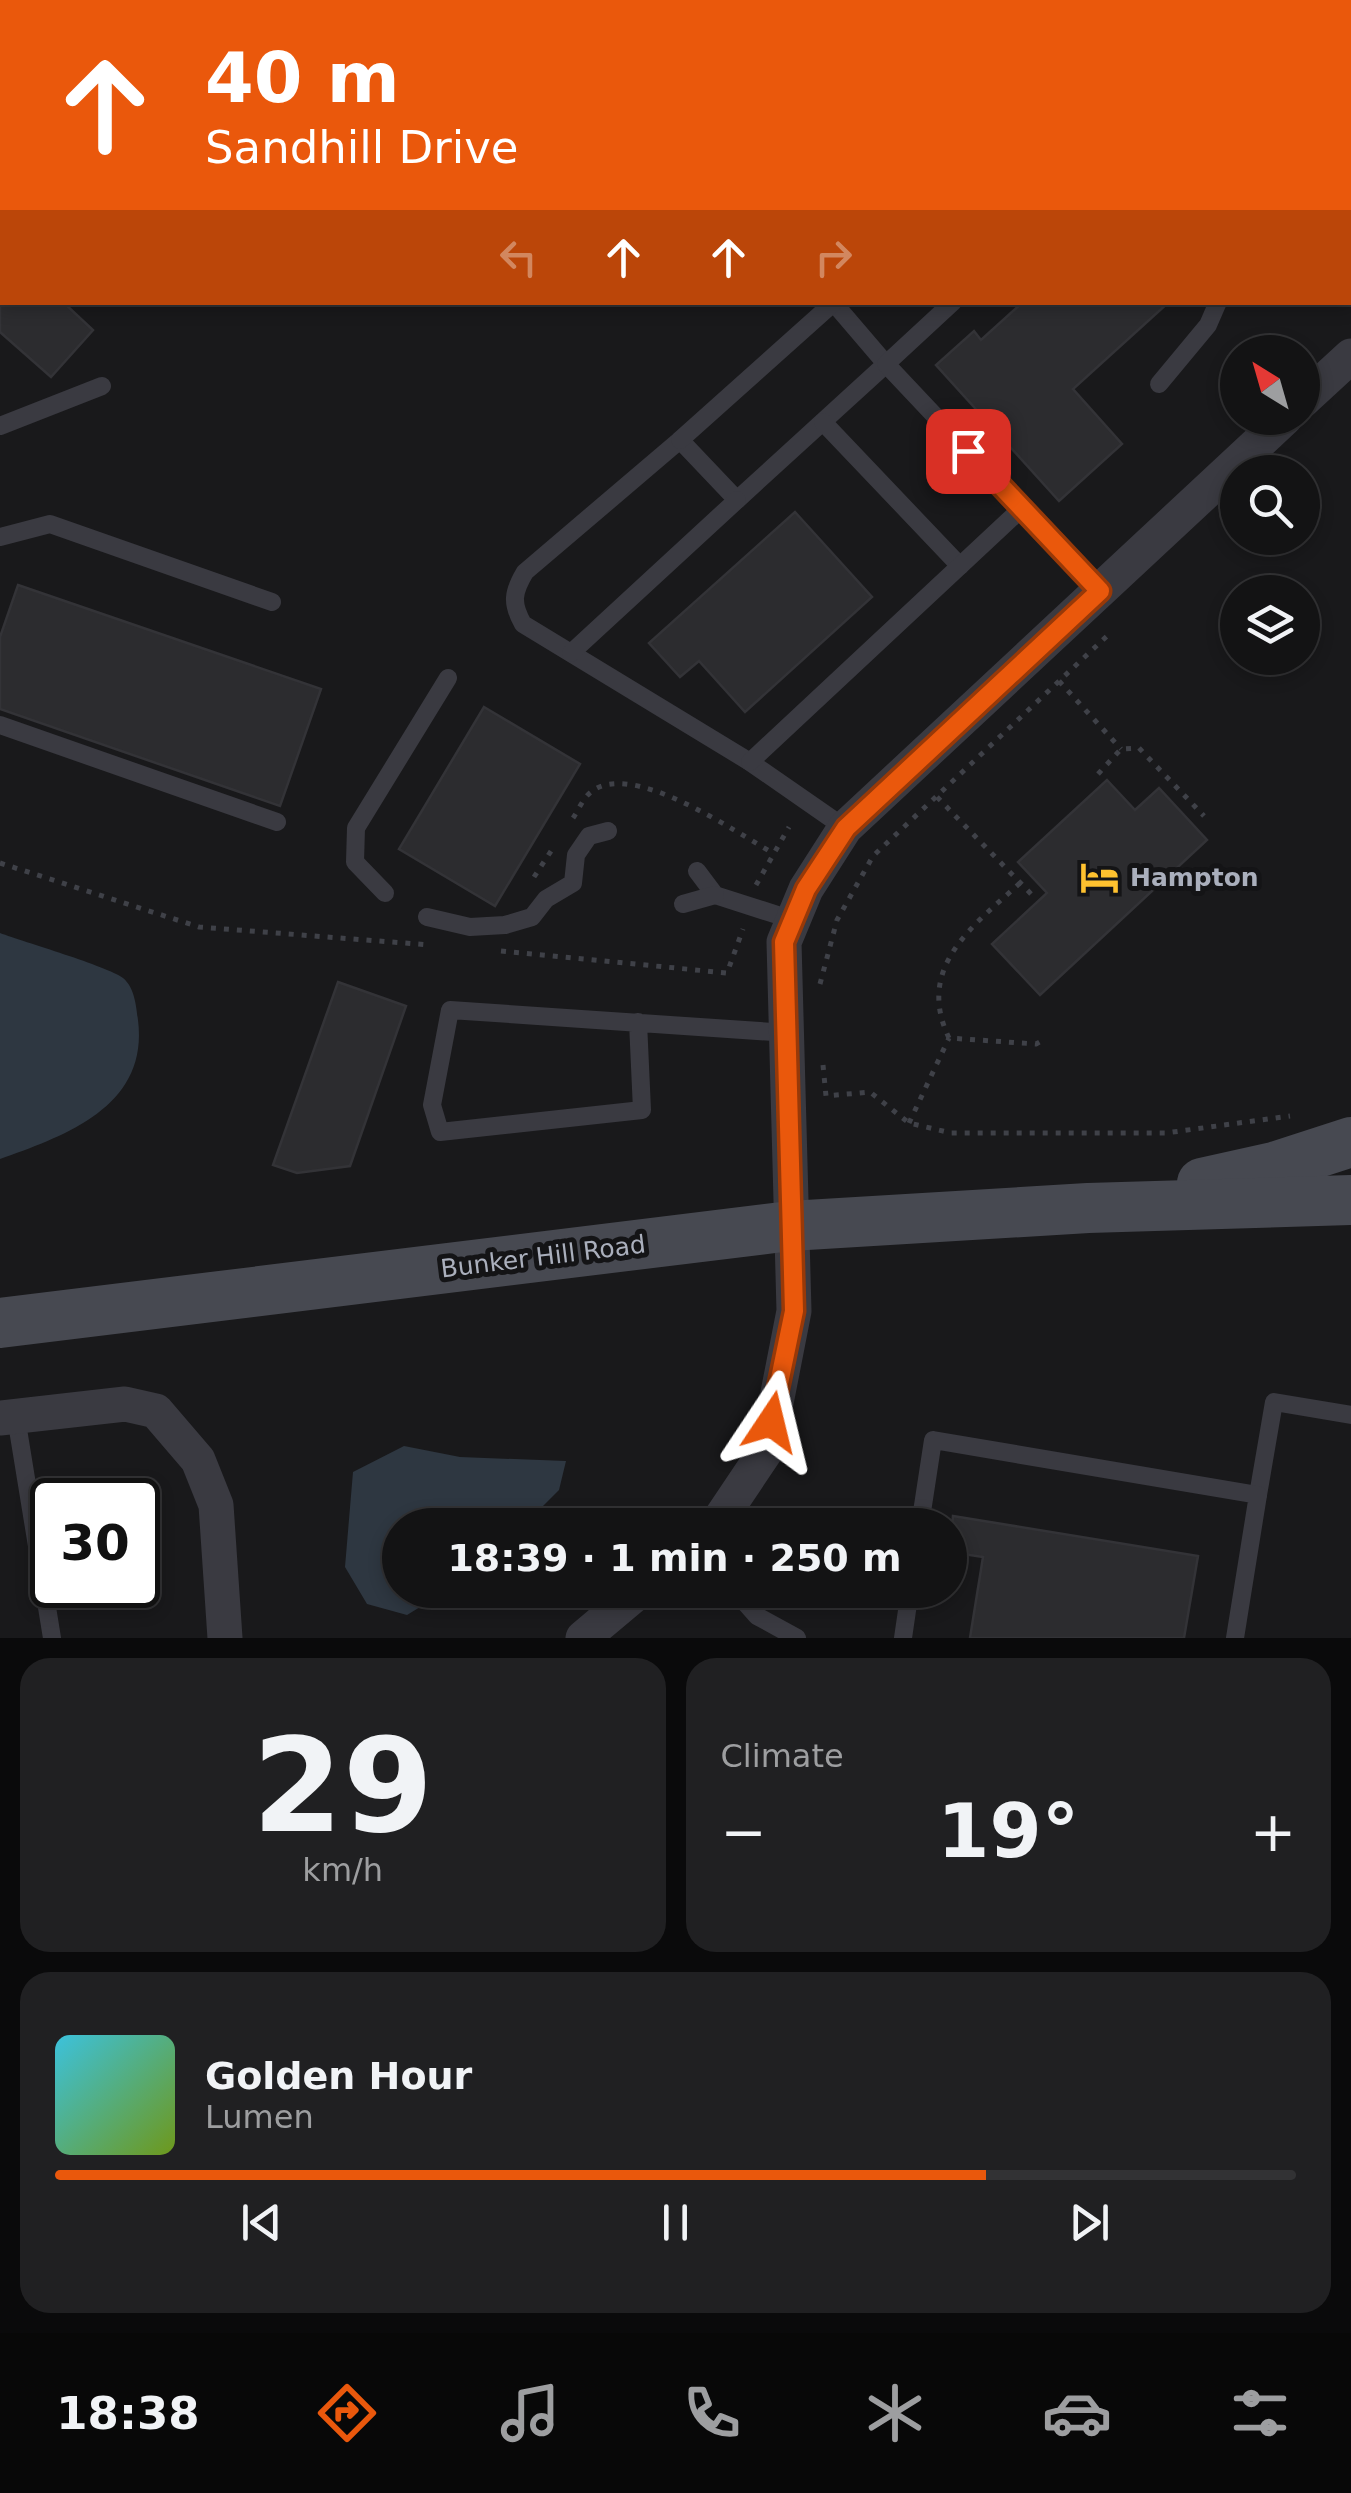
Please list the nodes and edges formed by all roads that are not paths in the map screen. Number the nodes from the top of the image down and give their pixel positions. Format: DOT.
graph roads {
  1 [pos="830,305"];
  2 [pos="834,305"];
  3 [pos="950,305"];
  4 [pos="1217,305"];
  5 [pos="1351,356"];
  6 [pos="886,364"];
  7 [pos="1159,384"];
  8 [pos="1320,385"];
  9 [pos="102,386"];
  10 [pos="824,422"];
  11 [pos="0,426"];
  12 [pos="1267,435"];
  13 [pos="680,440"];
  14 [pos="737,500"];
  15 [pos="1022,508"];
  16 [pos="0,537"];
  17 [pos="960,566"];
  18 [pos="1100,591"];
  19 [pos="272,602"];
  20 [pos="571,653"];
  21 [pos="448,678"];
  22 [pos="0,725"];
  23 [pos="750,762"];
  24 [pos="277,822"];
  25 [pos="846,828"];
  26 [pos="608,831"];
  27 [pos="697,871"];
  28 [pos="385,892"];
  29 [pos="715,894"];
  30 [pos="684,904"];
  31 [pos="427,917"];
  32 [pos="790,919"];
  33 [pos="638,1022"];
  34 [pos="788,1032"];
  35 [pos="1351,1142"];
  36 [pos="1338,1207"];
  37 [pos="1088,1208"];
  38 [pos="790,1226"];
  39 [pos="0,1323"];
  40 [pos="1351,1415"];
  41 [pos="8,1418"];
  42 [pos="1258,1495"];
  43 [pos="727,1508"];
  44 [pos="923,1508"];
  45 [pos="619,1608"];
  46 [pos="750,1608"];
  47 [pos="907,1608"];
  48 [pos="52,1638"];
  49 [pos="224,1638"];
  50 [pos="583,1638"];
  51 [pos="796,1638"];
  52 [pos="902,1638"];
  53 [pos="1235,1638"];
  1 -- 13 [label="lane"];
  2 -- 6 [label="lane"];
  3 -- 6 [label="lane"];
  4 -- 7 [label="lane"];
  5 -- 8 [label="street"];
  6 -- 10 [label="lane"];
  6 -- 15 [label="lane"];
  9 -- 11 [label="lane"];
  10 -- 14 [label="lane"];
  10 -- 17 [label="lane"];
  12 -- 18 [label="street"];
  13 -- 14 [label="lane"];
  13 -- 20 [label="lane"];
  14 -- 20 [label="lane"];
  15 -- 17 [label="lane"];
  15 -- 18 [label="lane"];
  16 -- 19 [label="lane"];
  17 -- 23 [label="lane"];
  18 -- 25 [label="street"];
  20 -- 23 [label="lane"];
  21 -- 28 [label="lane"];
  22 -- 24 [label="lane"];
  23 -- 25 [label="lane"];
  25 -- 32 [label="street"];
  26 -- 31 [label="lane"];
  27 -- 29 [label="lane"];
  29 -- 30 [label="lane"];
  29 -- 32 [label="lane"];
  32 -- 34 [label="street"];
  33 -- 33 [label="lane"];
  33 -- 34 [label="lane"];
  34 -- 38 [label="street"];
  35 -- 37 [label="main road, Bunker Hill Road"];
  36 -- 37 [label="main road, Bunker Hill Road"];
  37 -- 38 [label="main road, Bunker Hill Road"];
  38 -- 39 [label="main road, Bunker Hill Road"];
  38 -- 43 [label="street"];
  40 -- 42 [label="lane"];
  41 -- 48 [label="lane"];
  41 -- 49 [label="street"];
  42 -- 44 [label="lane"];
  42 -- 53 [label="lane"];
  45 -- 50 [label="street"];
  46 -- 51 [label="lane"];
  47 -- 52 [label="lane"];
}
